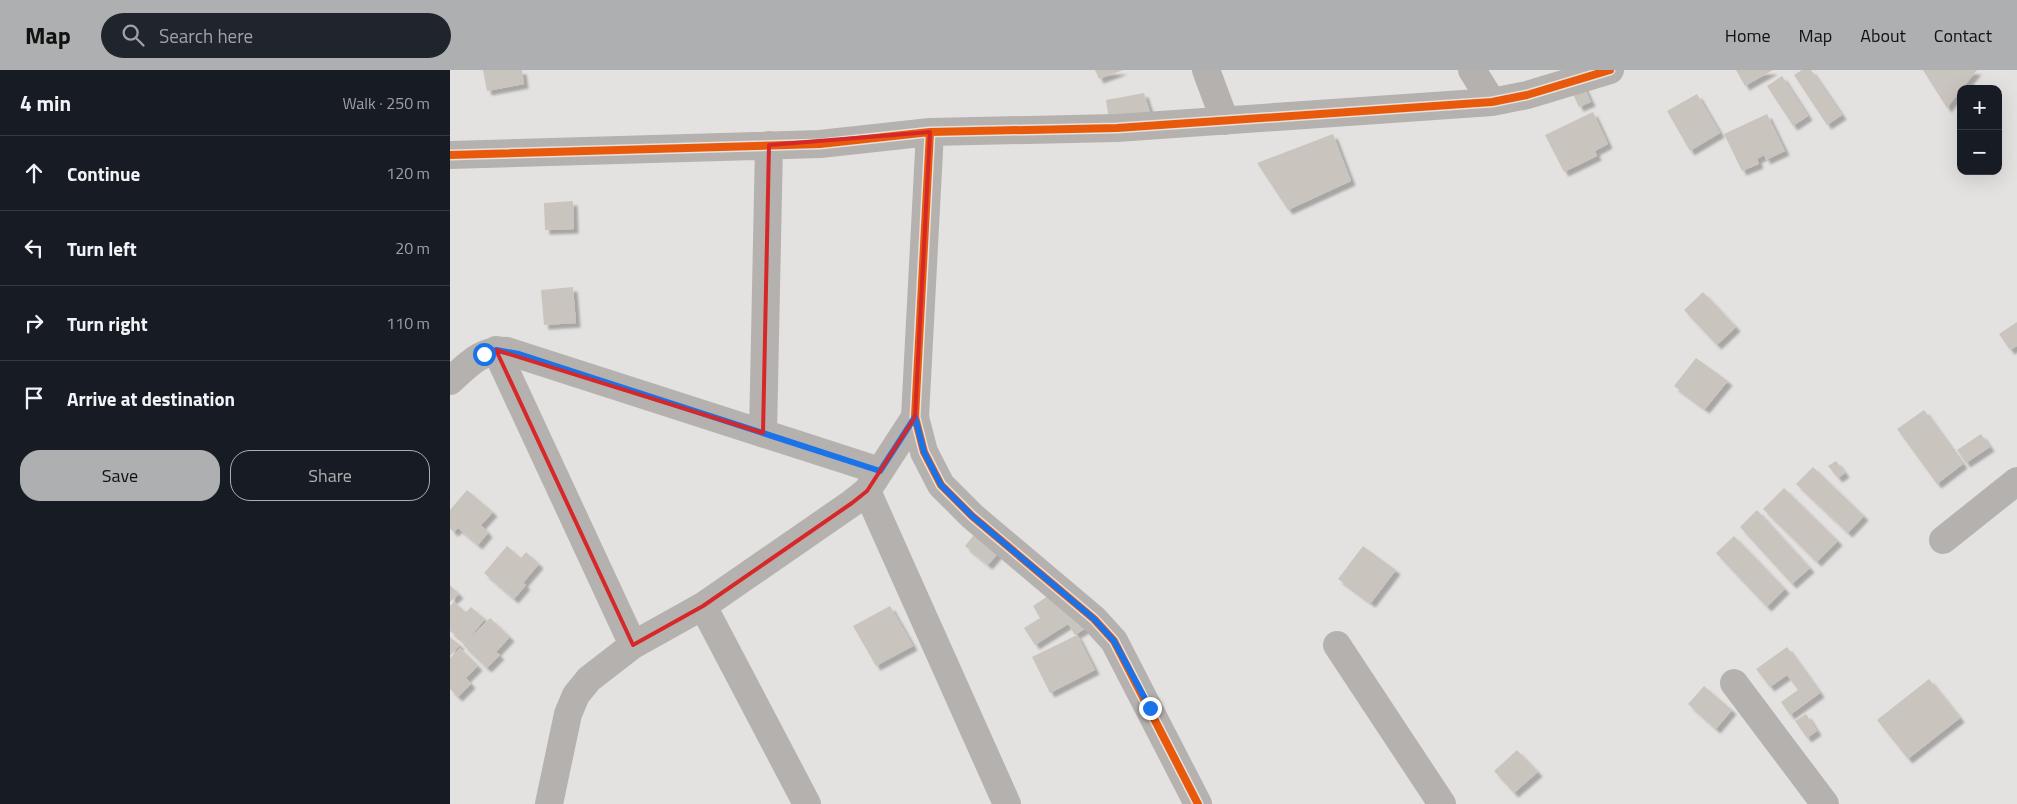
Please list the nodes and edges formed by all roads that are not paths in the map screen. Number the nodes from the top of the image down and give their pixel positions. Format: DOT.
graph roads {
  1 [pos="1206,70"];
  2 [pos="1472,70"];
  3 [pos="1610,70"];
  4 [pos="1492,102"];
  5 [pos="1225,121"];
  6 [pos="930,132"];
  7 [pos="769,145"];
  8 [pos="450,155"];
  9 [pos="496,350"];
  10 [pos="450,382"];
  11 [pos="915,417"];
  12 [pos="763,433"];
  13 [pos="873,481"];
  14 [pos="2017,481"];
  15 [pos="1944,540"];
  16 [pos="702,606"];
  17 [pos="1337,645"];
  18 [pos="634,646"];
  19 [pos="1734,683"];
  20 [pos="549,804"];
  21 [pos="807,804"];
  22 [pos="1007,804"];
  23 [pos="1198,804"];
  24 [pos="1442,804"];
  25 [pos="1825,804"];
  1 -- 5 [label="street"];
  2 -- 4 [label="street"];
  3 -- 4 [label="street"];
  4 -- 5 [label="street"];
  5 -- 6 [label="street"];
  6 -- 7 [label="street"];
  6 -- 11 [label="street"];
  7 -- 8 [label="street"];
  7 -- 12 [label="street"];
  9 -- 10 [label="street"];
  9 -- 12 [label="street"];
  9 -- 18 [label="street"];
  11 -- 13 [label="street"];
  11 -- 23 [label="street"];
  12 -- 13 [label="street"];
  13 -- 16 [label="street"];
  13 -- 22 [label="street"];
  14 -- 15 [label="street"];
  16 -- 18 [label="street"];
  16 -- 21 [label="street"];
  17 -- 24 [label="street"];
  18 -- 20 [label="street"];
  19 -- 25 [label="street"];
}
